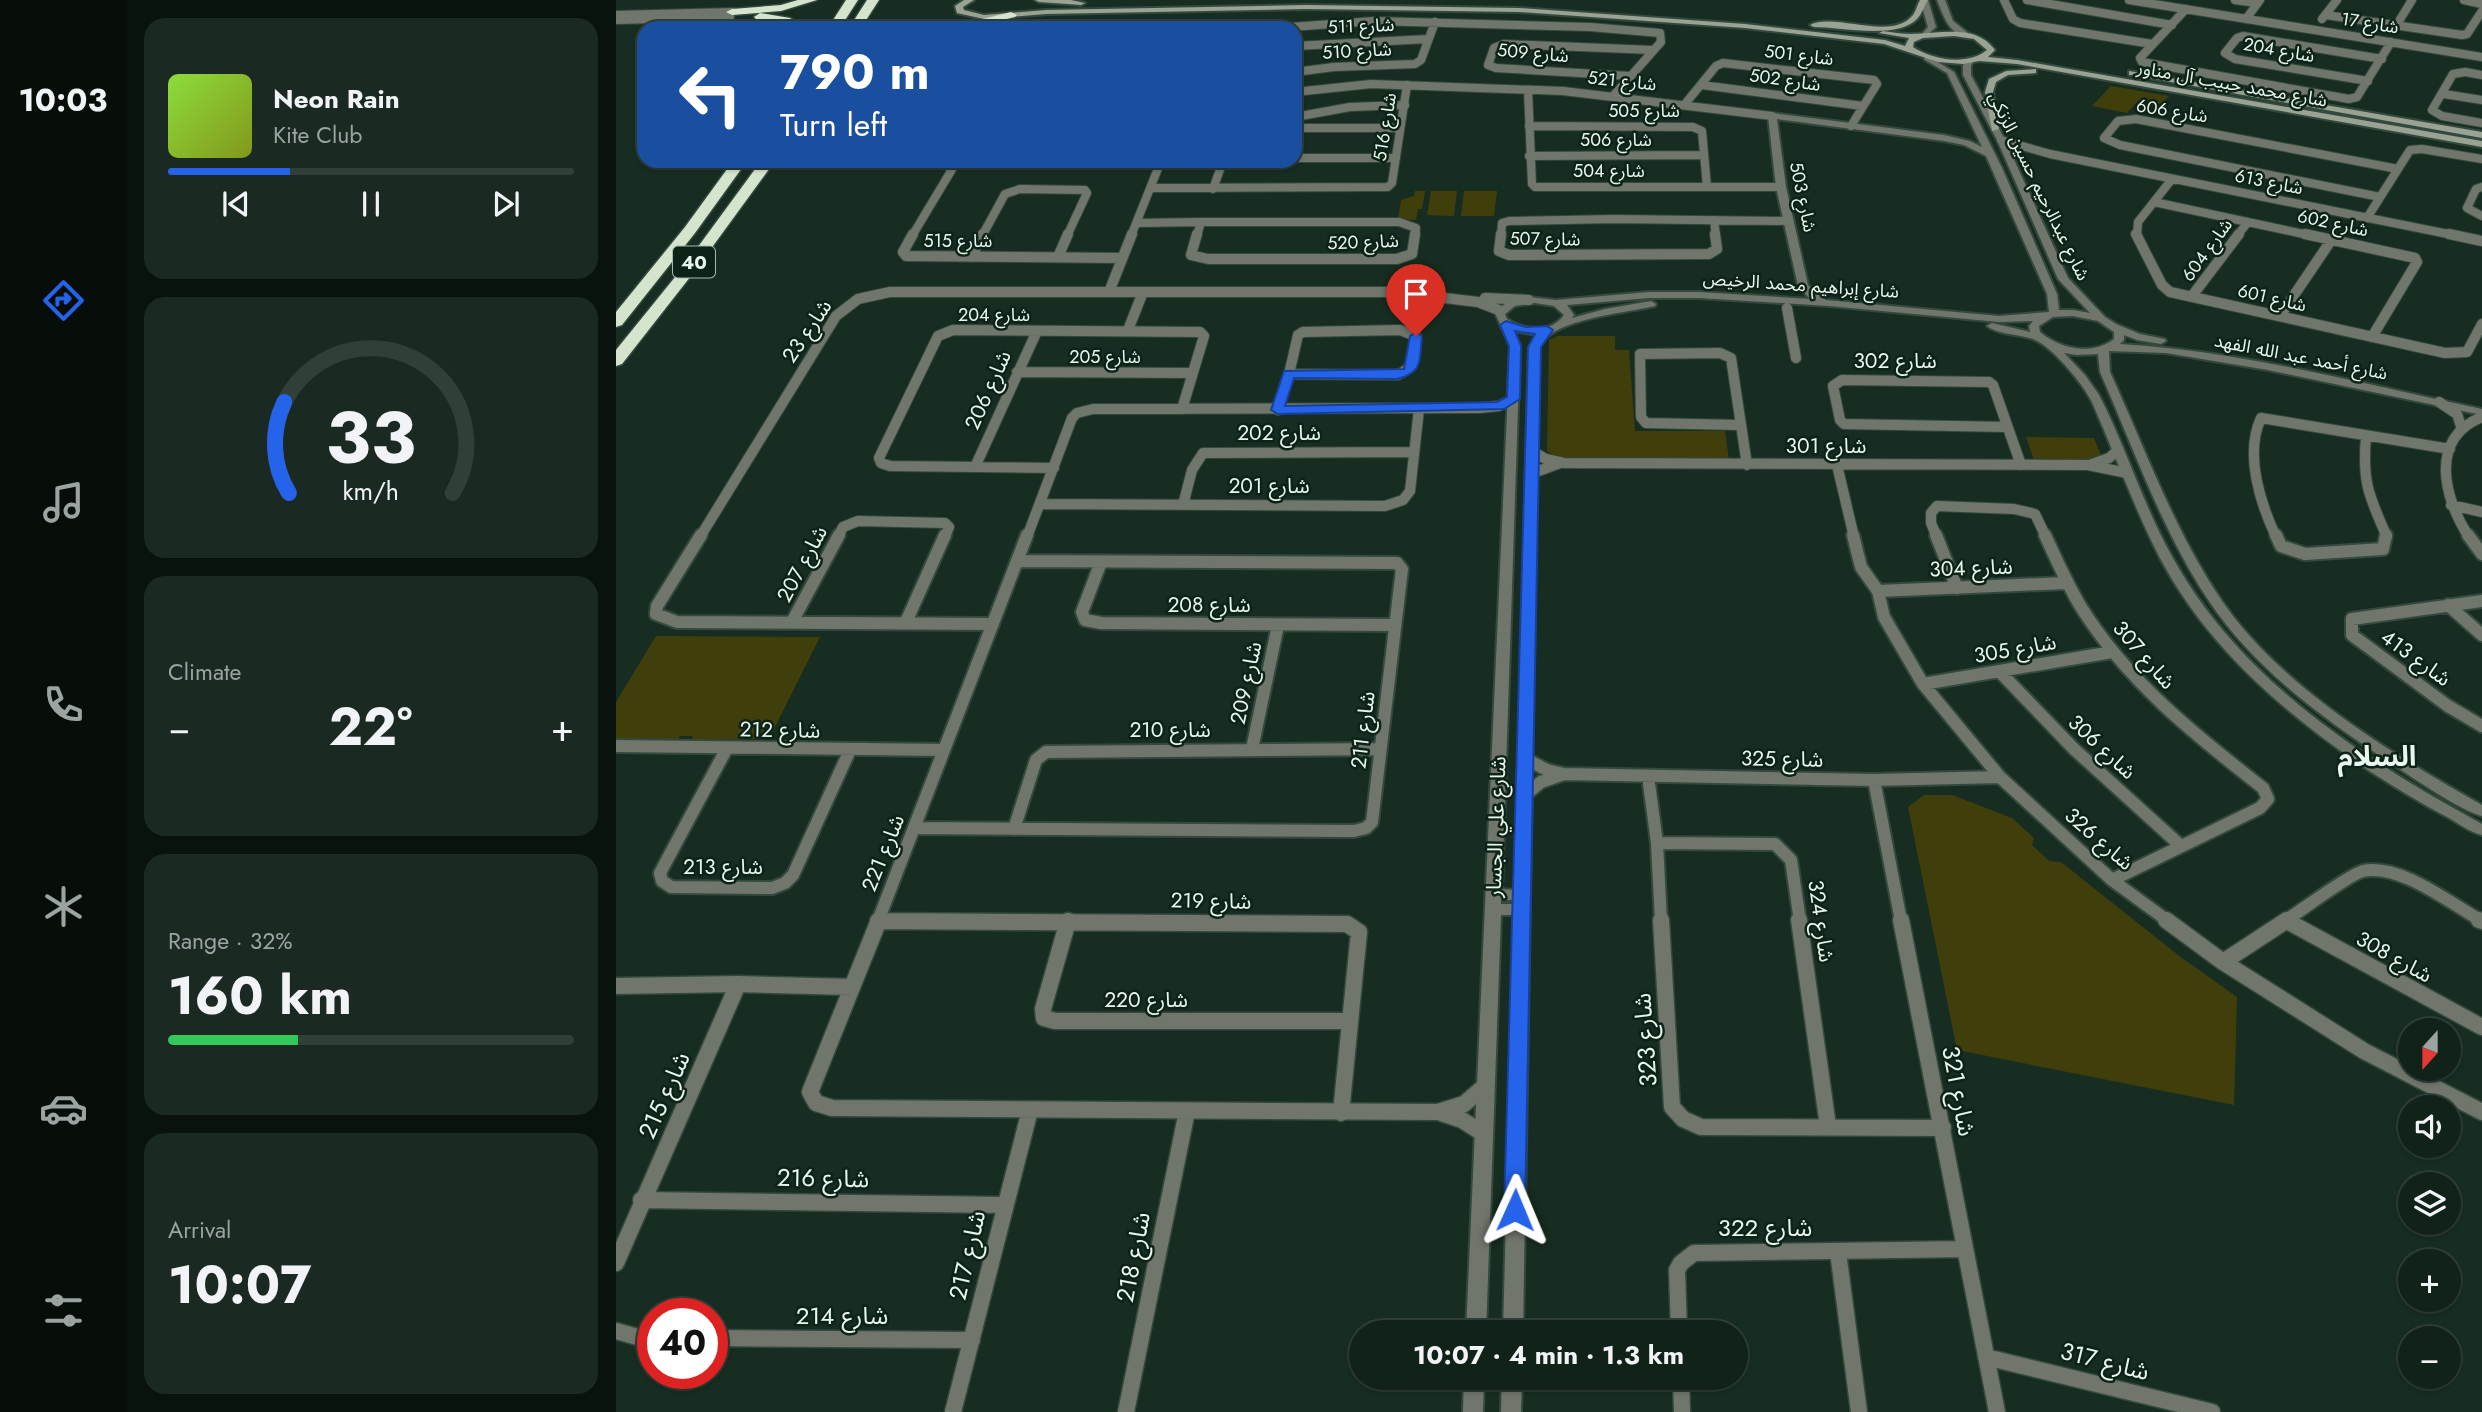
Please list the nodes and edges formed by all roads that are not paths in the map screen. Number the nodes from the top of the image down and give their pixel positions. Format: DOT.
graph roads {
  1 [pos="811,0"];
  2 [pos="852,0"];
  3 [pos="873,0"];
  4 [pos="970,0"];
  5 [pos="1039,0"];
  6 [pos="1323,0"];
  7 [pos="1924,0"];
  8 [pos="1941,0"];
  9 [pos="2004,0"];
  10 [pos="2027,0"];
  11 [pos="2129,0"];
  12 [pos="2235,0"];
  13 [pos="2337,0"];
  14 [pos="2412,0"];
  15 [pos="2464,0"];
  16 [pos="1496,1"];
  17 [pos="2258,2"];
  18 [pos="1438,4"];
  19 [pos="2482,4"];
  20 [pos="2186,9"];
  21 [pos="2482,11"];
  22 [pos="731,15"];
  23 [pos="1011,15"];
  24 [pos="2326,15"];
  25 [pos="616,18"];
  26 [pos="2246,19"];
  27 [pos="786,21"];
  28 [pos="838,21"];
  29 [pos="860,21"];
  30 [pos="984,21"];
  31 [pos="1433,22"];
  32 [pos="1814,25"];
  33 [pos="2172,25"];
  34 [pos="1302,26"];
  35 [pos="2396,26"];
  36 [pos="2315,30"];
  37 [pos="1923,35"];
  38 [pos="1965,35"];
  39 [pos="1428,39"];
  40 [pos="2391,43"];
  41 [pos="2152,44"];
  42 [pos="1302,46"];
  43 [pos="1990,47"];
  44 [pos="1653,50"];
  45 [pos="1911,50"];
  46 [pos="2482,57"];
  47 [pos="1927,58"];
  48 [pos="2382,59"];
  49 [pos="1974,60"];
  50 [pos="1302,71"];
  51 [pos="2482,75"];
  52 [pos="1630,76"];
  53 [pos="2368,81"];
  54 [pos="1407,85"];
  55 [pos="1702,85"];
  56 [pos="1528,90"];
  57 [pos="1302,91"];
  58 [pos="2444,94"];
  59 [pos="1614,95"];
  60 [pos="2210,97"];
  61 [pos="2482,100"];
  62 [pos="1685,104"];
  63 [pos="1405,105"];
  64 [pos="1863,106"];
  65 [pos="1302,116"];
  66 [pos="1772,116"];
  67 [pos="2482,123"];
  68 [pos="1851,126"];
  69 [pos="1530,127"];
  70 [pos="1302,128"];
  71 [pos="1401,128"];
  72 [pos="1978,128"];
  73 [pos="1995,129"];
  74 [pos="2482,135"];
  75 [pos="1944,138"];
  76 [pos="2001,140"];
  77 [pos="2482,144"];
  78 [pos="1990,154"];
  79 [pos="2050,154"];
  80 [pos="1702,155"];
  81 [pos="1529,156"];
  82 [pos="1302,158"];
  83 [pos="1396,158"];
  84 [pos="2482,159"];
  85 [pos="2010,163"];
  86 [pos="735,168"];
  87 [pos="763,168"];
  88 [pos="953,168"];
  89 [pos="1159,168"];
  90 [pos="1220,168"];
  91 [pos="2398,169"];
  92 [pos="2172,179"];
  93 [pos="1707,187"];
  94 [pos="1781,187"];
  95 [pos="2482,187"];
  96 [pos="1152,188"];
  97 [pos="1213,189"];
  98 [pos="2380,197"];
  99 [pos="2154,202"];
  100 [pos="2482,216"];
  101 [pos="2367,218"];
  102 [pos="1714,220"];
  103 [pos="1789,220"];
  104 [pos="1201,222"];
  105 [pos="2248,222"];
  106 [pos="1137,223"];
  107 [pos="2332,239"];
  108 [pos="2482,241"];
  109 [pos="971,257"];
  110 [pos="1058,257"];
  111 [pos="2034,257"];
  112 [pos="2052,257"];
  113 [pos="1122,258"];
  114 [pos="1803,286"];
  115 [pos="1109,292"];
  116 [pos="1143,292"];
  117 [pos="2192,296"];
  118 [pos="1460,297"];
  119 [pos="1529,300"];
  120 [pos="1556,303"];
  121 [pos="1829,303"];
  122 [pos="1784,304"];
  123 [pos="2049,316"];
  124 [pos="2280,316"];
  125 [pos="1504,318"];
  126 [pos="2101,319"];
  127 [pos="616,322"];
  128 [pos="1564,324"];
  129 [pos="2482,324"];
  130 [pos="2115,327"];
  131 [pos="1128,330"];
  132 [pos="1547,330"];
  133 [pos="1037,331"];
  134 [pos="2372,337"];
  135 [pos="2043,341"];
  136 [pos="2107,348"];
  137 [pos="1796,358"];
  138 [pos="616,361"];
  139 [pos="1017,372"];
  140 [pos="1193,373"];
  141 [pos="1289,374"];
  142 [pos="1513,399"];
  143 [pos="2439,402"];
  144 [pos="2482,403"];
  145 [pos="1480,408"];
  146 [pos="1182,409"];
  147 [pos="1419,409"];
  148 [pos="1278,410"];
  149 [pos="2482,414"];
  150 [pos="1513,417"];
  151 [pos="1739,425"];
  152 [pos="2462,426"];
  153 [pos="2007,427"];
  154 [pos="2366,436"];
  155 [pos="2450,449"];
  156 [pos="2118,450"];
  157 [pos="1412,452"];
  158 [pos="1533,452"];
  159 [pos="1564,463"];
  160 [pos="1747,465"];
  161 [pos="1837,465"];
  162 [pos="2021,465"];
  163 [pos="2088,465"];
  164 [pos="975,467"];
  165 [pos="1054,468"];
  166 [pos="1533,473"];
  167 [pos="2127,473"];
  168 [pos="1041,504"];
  169 [pos="1183,505"];
  170 [pos="2451,505"];
  171 [pos="2482,512"];
  172 [pos="1509,516"];
  173 [pos="1532,516"];
  174 [pos="1508,544"];
  175 [pos="1531,544"];
  176 [pos="2482,554"];
  177 [pos="1019,561"];
  178 [pos="1101,562"];
  179 [pos="2066,583"];
  180 [pos="1957,588"];
  181 [pos="1878,591"];
  182 [pos="2482,601"];
  183 [pos="2216,603"];
  184 [pos="2193,604"];
  185 [pos="2448,604"];
  186 [pos="2226,615"];
  187 [pos="2202,617"];
  188 [pos="792,622"];
  189 [pos="906,622"];
  190 [pos="993,624"];
  191 [pos="1278,625"];
  192 [pos="1395,625"];
  193 [pos="2482,635"];
  194 [pos="2112,652"];
  195 [pos="2000,672"];
  196 [pos="1923,684"];
  197 [pos="2482,726"];
  198 [pos="616,746"];
  199 [pos="727,748"];
  200 [pos="1252,749"];
  201 [pos="850,750"];
  202 [pos="944,750"];
  203 [pos="1380,750"];
  204 [pos="1526,759"];
  205 [pos="1564,775"];
  206 [pos="1648,776"];
  207 [pos="2000,778"];
  208 [pos="1874,780"];
  209 [pos="1525,795"];
  210 [pos="2482,811"];
  211 [pos="915,828"];
  212 [pos="1014,829"];
  213 [pos="2482,830"];
  214 [pos="1657,843"];
  215 [pos="2181,846"];
  216 [pos="2112,880"];
  217 [pos="1493,892"];
  218 [pos="1522,894"];
  219 [pos="1493,911"];
  220 [pos="1522,912"];
  221 [pos="878,921"];
  222 [pos="1069,921"];
  223 [pos="2287,921"];
  224 [pos="2482,921"];
  225 [pos="2223,962"];
  226 [pos="738,984"];
  227 [pos="616,986"];
  228 [pos="852,987"];
  229 [pos="1349,1021"];
  230 [pos="2482,1027"];
  231 [pos="1486,1086"];
  232 [pos="1030,1110"];
  233 [pos="1187,1111"];
  234 [pos="1438,1112"];
  235 [pos="2482,1112"];
  236 [pos="1341,1113"];
  237 [pos="1828,1126"];
  238 [pos="1943,1128"];
  239 [pos="1484,1133"];
  240 [pos="642,1200"];
  241 [pos="1005,1205"];
  242 [pos="1965,1249"];
  243 [pos="1838,1252"];
  244 [pos="616,1263"];
  245 [pos="1476,1320"];
  246 [pos="1513,1320"];
  247 [pos="1679,1320"];
  248 [pos="616,1331"];
  249 [pos="637,1337"];
  250 [pos="728,1338"];
  251 [pos="972,1340"];
  252 [pos="1986,1357"];
  253 [pos="1474,1390"];
  254 [pos="1512,1390"];
  255 [pos="1681,1390"];
  256 [pos="953,1412"];
  257 [pos="1126,1412"];
  258 [pos="1473,1412"];
  259 [pos="1511,1412"];
  260 [pos="1682,1412"];
  261 [pos="1859,1412"];
  262 [pos="1997,1412"];
  263 [pos="2212,1412"];
  1 -- 22 [label="highway"];
  2 -- 28 [label="highway"];
  3 -- 29 [label="highway"];
  4 -- 23 [label="main road"];
  5 -- 6 [label="main road"];
  7 -- 32 [label="main road"];
  7 -- 37 [label="street"];
  8 -- 38 [label="street"];
  9 -- 41 [label="street"];
  10 -- 33 [label="street"];
  11 -- 20 [label="street, شارع 17"];
  12 -- 17 [label="street"];
  13 -- 24 [label="street"];
  14 -- 35 [label="street"];
  15 -- 19 [label="street"];
  16 -- 18 [label="main road"];
  16 -- 32 [label="main road"];
  17 -- 26 [label="street"];
  18 -- 23 [label="main road"];
  18 -- 31 [label="street, شارع 510"];
  18 -- 45 [label="main road"];
  20 -- 26 [label="street, شارع 17"];
  20 -- 33 [label="street"];
  21 -- 35 [label="street"];
  22 -- 25 [label="street"];
  22 -- 27 [label="highway"];
  23 -- 30 [label="highway"];
  24 -- 35 [label="street"];
  24 -- 36 [label="street"];
  26 -- 36 [label="street, شارع 17"];
  31 -- 34 [label="street"];
  31 -- 39 [label="street, شارع 510"];
  31 -- 44 [label="street"];
  32 -- 37 [label="main road"];
  33 -- 41 [label="street"];
  36 -- 40 [label="street, شارع 17"];
  37 -- 38 [label="main road"];
  37 -- 45 [label="main road"];
  38 -- 43 [label="main road, شارع محمد حبيب آل مناور"];
  39 -- 42 [label="street, شارع 511"];
  39 -- 50 [label="street, شارع 510"];
  40 -- 46 [label="street, شارع 17"];
  40 -- 48 [label="street"];
  41 -- 53 [label="street"];
  43 -- 49 [label="main road"];
  43 -- 74 [label="main road, شارع محمد حبيب آل مناور"];
  44 -- 52 [label="street"];
  44 -- 52 [label="street, شارع 509"];
  45 -- 47 [label="main road"];
  47 -- 49 [label="main road, شارع محمد حبيب آل مناور"];
  47 -- 72 [label="street, شارع عبدالرحيم حسين الزنكي"];
  48 -- 53 [label="street"];
  48 -- 53 [label="street, شارع 204"];
  49 -- 60 [label="main road, شارع محمد حبيب آل مناور"];
  49 -- 73 [label="street, شارع عبدالرحيم حسين الزنكي"];
  51 -- 58 [label="street"];
  52 -- 59 [label="street"];
  54 -- 56 [label="street, شارع 521"];
  54 -- 57 [label="street, شارع 521"];
  54 -- 63 [label="street, شارع 516"];
  55 -- 62 [label="street, شارع 501"];
  55 -- 64 [label="street, شارع 502"];
  55 -- 64 [label="street, شارع 501"];
  56 -- 59 [label="street, شارع 521"];
  56 -- 69 [label="street, شارع 504"];
  58 -- 61 [label="street"];
  58 -- 67 [label="street"];
  59 -- 62 [label="street, شارع 521"];
  60 -- 73 [label="main road"];
  60 -- 77 [label="main road, شارع محمد حبيب آل مناور"];
  62 -- 66 [label="street, شارع 521"];
  63 -- 65 [label="street"];
  63 -- 71 [label="street, شارع 516"];
  64 -- 68 [label="street, شارع 501"];
  66 -- 68 [label="street, شارع 521"];
  66 -- 94 [label="street, شارع 503"];
  68 -- 75 [label="street, شارع 521"];
  69 -- 80 [label="street, شارع 505"];
  69 -- 81 [label="street, شارع 504"];
  70 -- 71 [label="street"];
  71 -- 83 [label="street, شارع 516"];
  72 -- 75 [label="street, شارع 521"];
  72 -- 78 [label="street, شارع عبدالرحيم حسين الزنكي"];
  73 -- 76 [label="street, شارع عبدالرحيم حسين الزنكي"];
  75 -- 78 [label="street, شارع 521"];
  76 -- 79 [label="street, شارع 613"];
  76 -- 85 [label="street, شارع عبدالرحيم حسين الزنكي"];
  78 -- 111 [label="street, شارع عبدالرحيم حسين الزنكي"];
  79 -- 85 [label="street, شارع 613"];
  79 -- 92 [label="street, شارع 613"];
  80 -- 81 [label="street, شارع 506"];
  80 -- 93 [label="street, شارع 505"];
  81 -- 93 [label="street, شارع 504"];
  82 -- 83 [label="street"];
  83 -- 97 [label="street, شارع 516"];
  84 -- 91 [label="street"];
  85 -- 112 [label="street, شارع عبدالرحيم حسين الزنكي"];
  86 -- 127 [label="highway, 40"];
  87 -- 138 [label="highway, 40"];
  88 -- 109 [label="street, شارع 515"];
  89 -- 96 [label="street"];
  90 -- 97 [label="street"];
  91 -- 98 [label="street"];
  91 -- 98 [label="street, شارع 606"];
  92 -- 99 [label="street, شارع 601"];
  92 -- 101 [label="street, شارع 613"];
  93 -- 94 [label="street, شارع 504"];
  94 -- 103 [label="street, شارع 503"];
  95 -- 100 [label="street"];
  96 -- 97 [label="street, شارع 516"];
  96 -- 106 [label="street"];
  98 -- 101 [label="street"];
  99 -- 105 [label="street, شارع 602"];
  99 -- 117 [label="street, شارع 601"];
  101 -- 108 [label="street, شارع 613"];
  102 -- 102 [label="street, شارع 507"];
  102 -- 103 [label="street, شارع 507"];
  103 -- 114 [label="street, شارع 503"];
  104 -- 104 [label="street, شارع 520"];
  104 -- 106 [label="street, شارع 520"];
  105 -- 107 [label="street, شارع 602"];
  105 -- 117 [label="street, شارع 604"];
  106 -- 113 [label="street"];
  107 -- 124 [label="street"];
  107 -- 134 [label="street, شارع 602"];
  109 -- 110 [label="street, شارع 515"];
  109 -- 110 [label="street"];
  110 -- 113 [label="street, شارع 515"];
  111 -- 112 [label="street"];
  111 -- 123 [label="street, شارع عبدالرحيم حسين الزنكي"];
  112 -- 126 [label="street, شارع عبدالرحيم حسين الزنكي"];
  113 -- 115 [label="street"];
  114 -- 121 [label="street"];
  114 -- 122 [label="street"];
  115 -- 116 [label="street, شارع 23"];
  115 -- 188 [label="street, شارع 23"];
  116 -- 118 [label="street, شارع 23"];
  116 -- 131 [label="street"];
  117 -- 124 [label="street, شارع 601"];
  118 -- 119 [label="street, شارع 23"];
  118 -- 125 [label="street, شارع 23"];
  119 -- 120 [label="street, شارع إبراهيم محمد الرخيص"];
  119 -- 125 [label="street"];
  120 -- 122 [label="street, شارع إبراهيم محمد الرخيص"];
  120 -- 128 [label="street"];
  121 -- 122 [label="street, شارع إبراهيم محمد الرخيص"];
  121 -- 123 [label="street, شارع إبراهيم محمد الرخيص"];
  122 -- 128 [label="street, شارع إبراهيم محمد الرخيص"];
  122 -- 135 [label="street, شارع إبراهيم محمد الرخيص"];
  122 -- 137 [label="street"];
  123 -- 126 [label="street, شارع إبراهيم محمد الرخيص"];
  123 -- 135 [label="street"];
  124 -- 134 [label="street, شارع 601"];
  125 -- 132 [label="street"];
  125 -- 142 [label="street, شارع علي الجسار"];
  126 -- 130 [label="street, شارع أحمد عبد الله الفهد"];
  128 -- 132 [label="street, شارع إبراهيم محمد الرخيص"];
  129 -- 134 [label="street, شارع 601"];
  130 -- 136 [label="street"];
  130 -- 144 [label="street, شارع أحمد عبد الله الفهد"];
  131 -- 133 [label="street, شارع 204"];
  131 -- 140 [label="street, شارع 204"];
  132 -- 158 [label="street, شارع علي الجسار"];
  133 -- 139 [label="street, شارع 206"];
  133 -- 164 [label="street, شارع 204"];
  135 -- 136 [label="street, شارع إبراهيم محمد الرخيص"];
  135 -- 156 [label="street"];
  136 -- 143 [label="street, شارع أحمد عبد الله الفهد"];
  136 -- 183 [label="street"];
  139 -- 140 [label="street, شارع 205"];
  139 -- 164 [label="street, شارع 206"];
  140 -- 146 [label="street, شارع 204"];
  141 -- 141 [label="street"];
  141 -- 148 [label="street"];
  142 -- 145 [label="street, شارع 221"];
  142 -- 150 [label="street, شارع علي الجسار"];
  143 -- 149 [label="street, شارع أحمد عبد الله الفهد"];
  143 -- 152 [label="street"];
  145 -- 147 [label="street, شارع 221"];
  145 -- 150 [label="street, شارع 221"];
  146 -- 148 [label="street, شارع 221"];
  146 -- 165 [label="street, شارع 221"];
  147 -- 148 [label="street, شارع 221"];
  147 -- 157 [label="street, شارع 201"];
  149 -- 152 [label="street"];
  150 -- 172 [label="street, شارع علي الجسار"];
  151 -- 151 [label="street"];
  151 -- 160 [label="street"];
  152 -- 155 [label="street"];
  153 -- 153 [label="street, شارع 302"];
  153 -- 162 [label="street, شارع 302"];
  154 -- 154 [label="street"];
  154 -- 155 [label="street"];
  155 -- 170 [label="street"];
  156 -- 163 [label="street, شارع 301"];
  156 -- 167 [label="street"];
  157 -- 169 [label="street, شارع 202"];
  157 -- 169 [label="street, شارع 201"];
  158 -- 159 [label="street, شارع 301"];
  158 -- 166 [label="street, شارع علي الجسار"];
  159 -- 160 [label="street, شارع 301"];
  159 -- 166 [label="street, شارع 301"];
  160 -- 161 [label="street, شارع 301"];
  161 -- 162 [label="street, شارع 301"];
  161 -- 181 [label="street, شارع 326"];
  162 -- 163 [label="street, شارع 301"];
  163 -- 167 [label="street, شارع 301"];
  164 -- 165 [label="street, شارع 204"];
  165 -- 168 [label="street, شارع 221"];
  166 -- 173 [label="street, شارع علي الجسار"];
  167 -- 184 [label="street"];
  168 -- 169 [label="street, شارع 201"];
  168 -- 177 [label="street, شارع 221"];
  170 -- 171 [label="street"];
  170 -- 176 [label="street"];
  172 -- 173 [label="street"];
  172 -- 174 [label="street, شارع علي الجسار"];
  173 -- 175 [label="street, شارع علي الجسار"];
  174 -- 175 [label="street"];
  174 -- 217 [label="street, شارع علي الجسار"];
  175 -- 204 [label="street, شارع علي الجسار"];
  177 -- 178 [label="street, شارع 211"];
  177 -- 190 [label="street, شارع 221"];
  178 -- 191 [label="street, شارع 208"];
  178 -- 192 [label="street, شارع 211"];
  179 -- 180 [label="street, شارع 304"];
  179 -- 180 [label="street, شارع 307"];
  179 -- 194 [label="street, شارع 307"];
  180 -- 181 [label="street, شارع 304"];
  181 -- 196 [label="street, شارع 326"];
  182 -- 185 [label="street, شارع 413"];
  183 -- 184 [label="street"];
  183 -- 186 [label="street"];
  184 -- 187 [label="street"];
  185 -- 193 [label="street"];
  185 -- 197 [label="street, شارع 413"];
  186 -- 187 [label="street"];
  186 -- 210 [label="street"];
  187 -- 213 [label="street"];
  188 -- 189 [label="street, شارع 23"];
  188 -- 189 [label="street, شارع 207"];
  189 -- 190 [label="street, شارع 23"];
  190 -- 202 [label="street, شارع 221"];
  191 -- 192 [label="street, شارع 208"];
  191 -- 200 [label="street, شارع 209"];
  192 -- 203 [label="street, شارع 211"];
  194 -- 195 [label="street, شارع 305"];
  194 -- 215 [label="street, شارع 307"];
  195 -- 196 [label="street, شارع 305"];
  195 -- 215 [label="street, شارع 306"];
  196 -- 207 [label="street, شارع 326"];
  198 -- 199 [label="street, شارع 212"];
  199 -- 201 [label="street, شارع 212"];
  199 -- 201 [label="street, شارع 213"];
  200 -- 203 [label="street, شارع 210"];
  200 -- 212 [label="street, شارع 210"];
  201 -- 202 [label="street, شارع 212"];
  202 -- 211 [label="street, شارع 221"];
  203 -- 212 [label="street, شارع 211"];
  204 -- 205 [label="street, شارع 325"];
  204 -- 209 [label="street, شارع علي الجسار"];
  205 -- 206 [label="street, شارع 325"];
  205 -- 209 [label="street, شارع 325"];
  206 -- 208 [label="street, شارع 325"];
  206 -- 214 [label="street, شارع 323"];
  207 -- 208 [label="street, شارع 325"];
  207 -- 216 [label="street, شارع 326"];
  208 -- 238 [label="street, شارع 321"];
  209 -- 218 [label="street, شارع علي الجسار"];
  211 -- 212 [label="street, شارع 211"];
  211 -- 221 [label="street, شارع 221"];
  214 -- 237 [label="street, شارع 324"];
  214 -- 237 [label="street, شارع 323"];
  215 -- 216 [label="street, شارع 307"];
  216 -- 225 [label="street, شارع 326"];
  217 -- 218 [label="street"];
  217 -- 219 [label="street, شارع علي الجسار"];
  218 -- 220 [label="street, شارع علي الجسار"];
  219 -- 220 [label="street"];
  219 -- 231 [label="street, شارع علي الجسار"];
  220 -- 246 [label="street, شارع علي الجسار"];
  221 -- 222 [label="street, شارع 219"];
  221 -- 228 [label="street, شارع 221"];
  222 -- 229 [label="street, شارع 219"];
  222 -- 229 [label="street, شارع 220"];
  223 -- 224 [label="street"];
  223 -- 225 [label="street"];
  223 -- 230 [label="street, شارع 308"];
  225 -- 235 [label="street, شارع 326"];
  226 -- 227 [label="street"];
  226 -- 228 [label="street"];
  226 -- 240 [label="street, شارع 215"];
  228 -- 232 [label="street, شارع 221"];
  229 -- 236 [label="street, شارع 219"];
  231 -- 234 [label="street, شارع 221"];
  231 -- 239 [label="street, شارع علي الجسار"];
  232 -- 233 [label="street, شارع 221"];
  232 -- 241 [label="street, شارع 217"];
  233 -- 236 [label="street, شارع 221"];
  233 -- 257 [label="street, شارع 218"];
  234 -- 236 [label="street, شارع 221"];
  234 -- 239 [label="street, شارع 221"];
  237 -- 238 [label="street, شارع 323"];
  238 -- 242 [label="street, شارع 321"];
  239 -- 245 [label="street, شارع علي الجسار"];
  240 -- 241 [label="street, شارع 216"];
  240 -- 244 [label="street, شارع 215"];
  241 -- 251 [label="street, شارع 217"];
  242 -- 243 [label="street, شارع 322"];
  242 -- 252 [label="street, شارع 321"];
  243 -- 247 [label="street, شارع 322"];
  243 -- 261 [label="street, شارع 322"];
  248 -- 249 [label="street"];
  250 -- 251 [label="street, شارع 214"];
  251 -- 256 [label="street, شارع 217"];
  252 -- 262 [label="street, شارع 321"];
  252 -- 263 [label="street, شارع 317"];
  253 -- 258 [label="street"];
  254 -- 259 [label="street"];
  255 -- 260 [label="street"];
}
